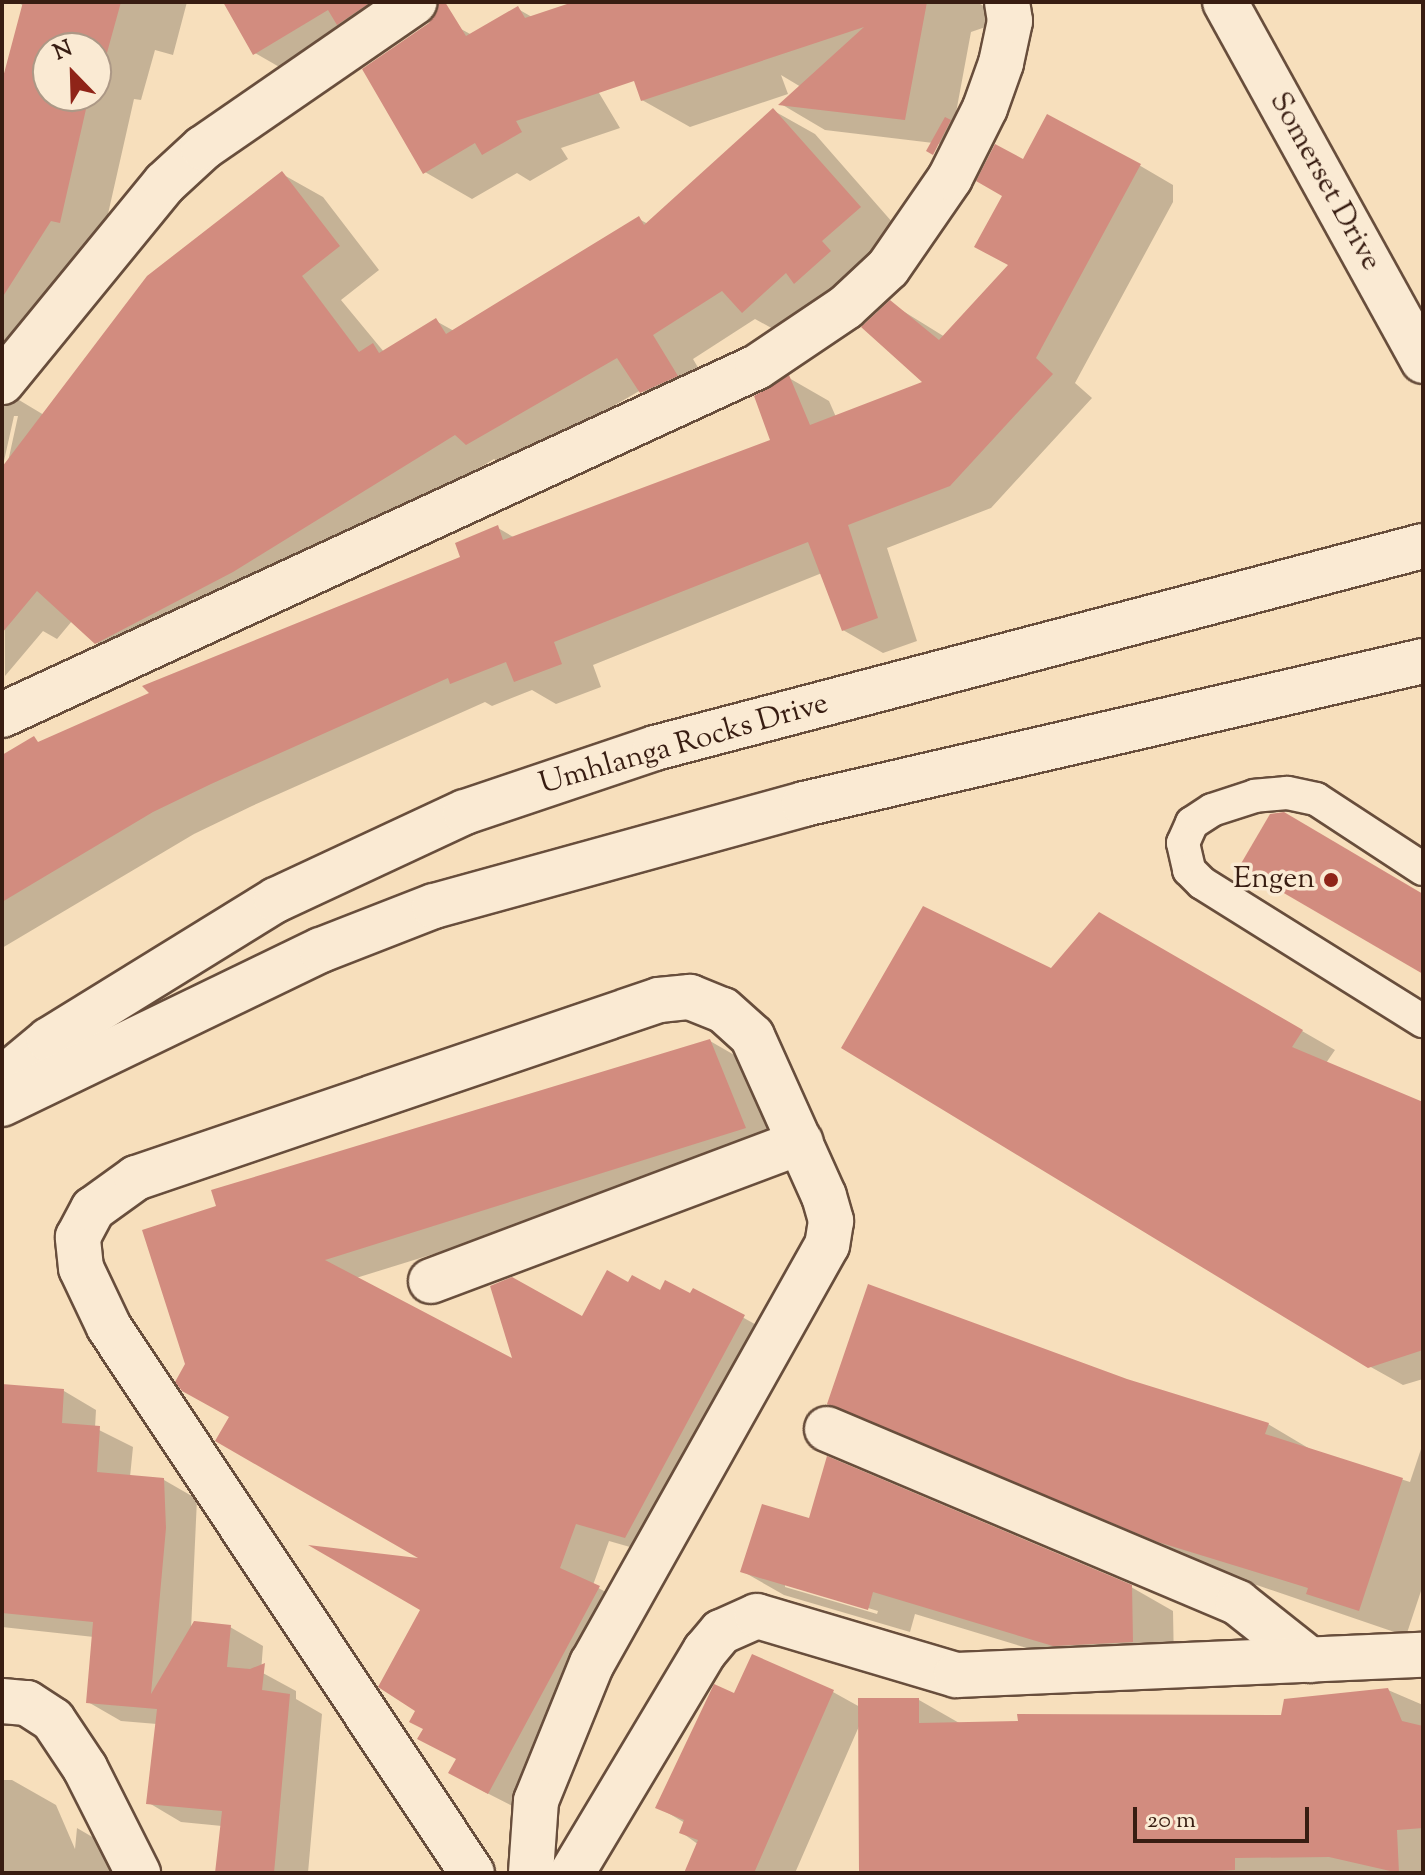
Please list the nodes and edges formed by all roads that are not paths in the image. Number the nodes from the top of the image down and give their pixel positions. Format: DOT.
graph roads {
  1 [pos="415,2"];
  2 [pos="1007,2"];
  3 [pos="1225,2"];
  4 [pos="1423,361"];
  5 [pos="2,382"];
  6 [pos="1423,546"];
  7 [pos="1423,661"];
  8 [pos="2,715"];
  9 [pos="1423,869"];
  10 [pos="1423,1021"];
  11 [pos="2,1079"];
  12 [pos="2,1104"];
  13 [pos="801,1142"];
  14 [pos="431,1281"];
  15 [pos="827,1429"];
  16 [pos="1423,1655"];
  17 [pos="1310,1660"];
  18 [pos="2,1701"];
  19 [pos="138,1873"];
  20 [pos="472,1873"];
  21 [pos="531,1873"];
  22 [pos="572,1873"];
  1 -- 5 [label="street"];
  2 -- 8 [label="street"];
  3 -- 4 [label="street, Somerset Drive"];
  6 -- 11 [label="street, Umhlanga Rocks Drive"];
  7 -- 12 [label="street"];
  9 -- 10 [label="lane"];
  13 -- 14 [label="street"];
  13 -- 20 [label="street"];
  13 -- 21 [label="street"];
  15 -- 17 [label="street"];
  16 -- 17 [label="street"];
  17 -- 22 [label="street"];
  18 -- 19 [label="street"];
}
